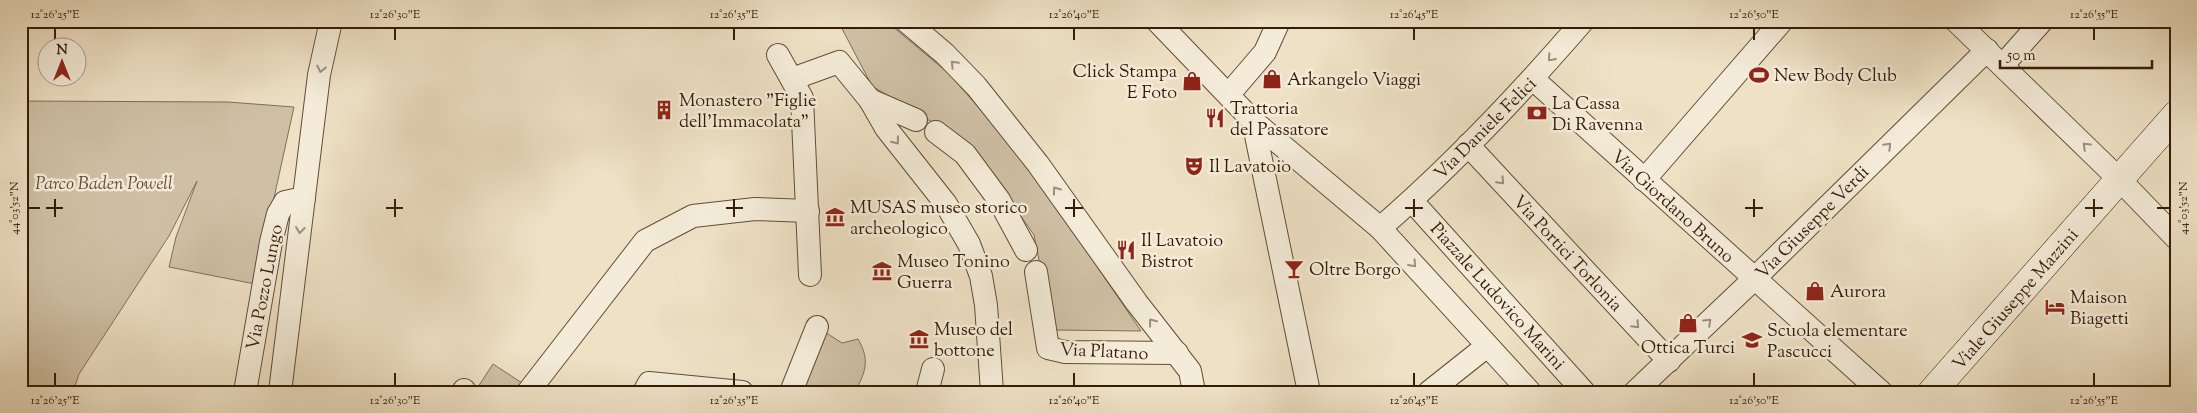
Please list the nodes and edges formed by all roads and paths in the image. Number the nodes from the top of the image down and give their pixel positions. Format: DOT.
graph roads {
  1 [pos="331,21"];
  2 [pos="906,21"];
  3 [pos="1157,21"];
  4 [pos="1279,21"];
  5 [pos="1583,21"];
  6 [pos="1782,21"];
  7 [pos="1956,21"];
  8 [pos="2042,21"];
  9 [pos="778,56"];
  10 [pos="1995,57"];
  11 [pos="792,79"];
  12 [pos="1533,79"];
  13 [pos="1229,94"];
  14 [pos="870,100"];
  15 [pos="2176,115"];
  16 [pos="916,120"];
  17 [pos="1254,121"];
  18 [pos="936,132"];
  19 [pos="1468,145"];
  20 [pos="1644,180"];
  21 [pos="2120,180"];
  22 [pos="304,198"];
  23 [pos="1412,201"];
  24 [pos="808,210"];
  25 [pos="1380,228"];
  26 [pos="2176,238"];
  27 [pos="1026,250"];
  28 [pos="1036,272"];
  29 [pos="810,275"];
  30 [pos="1754,279"];
  31 [pos="817,327"];
  32 [pos="1487,346"];
  33 [pos="1177,353"];
  34 [pos="1668,361"];
  35 [pos="933,369"];
  36 [pos="647,387"];
  37 [pos="712,391"];
  38 [pos="245,392"];
  39 [pos="280,392"];
  40 [pos="528,392"];
  41 [pos="742,392"];
  42 [pos="791,392"];
  43 [pos="927,392"];
  44 [pos="992,392"];
  45 [pos="1194,392"];
  46 [pos="1309,392"];
  47 [pos="1428,392"];
  48 [pos="1530,392"];
  49 [pos="1584,392"];
  50 [pos="1635,392"];
  51 [pos="1881,392"];
  52 [pos="1932,392"];
  1 -- 22 [label="street, Via Pozzo Lungo, one-way"];
  33 -- 2 [label="street, one-way"];
  3 -- 13 [label="street"];
  4 -- 13 [label="street"];
  5 -- 12 [label="street, Via Daniele Felici, one-way"];
  6 -- 20 [label="street"];
  7 -- 10 [label="street"];
  8 -- 10 [label="street, Via Giuseppe Verdi"];
  9 -- 11 [label="street"];
  21 -- 10 [label="street, one-way"];
  30 -- 10 [label="street, Via Giuseppe Verdi, one-way"];
  11 -- 14 [label="street"];
  11 -- 24 [label="street"];
  12 -- 19 [label="street, Via Daniele Felici"];
  12 -- 20 [label="street, Via Giordano Bruno"];
  13 -- 17 [label="street"];
  14 -- 16 [label="street"];
  14 -- 44 [label="street, one-way"];
  15 -- 21 [label="main road, Viale Giuseppe Mazzini"];
  17 -- 25 [label="street"];
  17 -- 46 [label="street"];
  18 -- 27 [label="street"];
  19 -- 23 [label="street, Via Daniele Felici"];
  19 -- 34 [label="street, Via Portici Torlonia, one-way"];
  20 -- 30 [label="street, Via Giordano Bruno"];
  21 -- 26 [label="street"];
  21 -- 52 [label="main road, Viale Giuseppe Mazzini"];
  22 -- 38 [label="street, Via Pozzo Lungo"];
  22 -- 39 [label="street, Via Pozzo Lungo, one-way"];
  23 -- 25 [label="street, Via Daniele Felici"];
  23 -- 49 [label="street, Piazzale Ludovico Marini"];
  24 -- 29 [label="street"];
  24 -- 40 [label="street"];
  25 -- 32 [label="street, one-way"];
  28 -- 33 [label="street, Via Platano"];
  34 -- 30 [label="street, Via Giuseppe Verdi, one-way"];
  30 -- 51 [label="street, Via Giordano Bruno"];
  31 -- 42 [label="street"];
  32 -- 47 [label="street"];
  32 -- 48 [label="street"];
  33 -- 45 [label="street"];
  34 -- 50 [label="street, Via Giuseppe Verdi"];
  35 -- 43 [label="street"];
  36 -- 37 [label="street"];
  37 -- 41 [label="street"];
}
